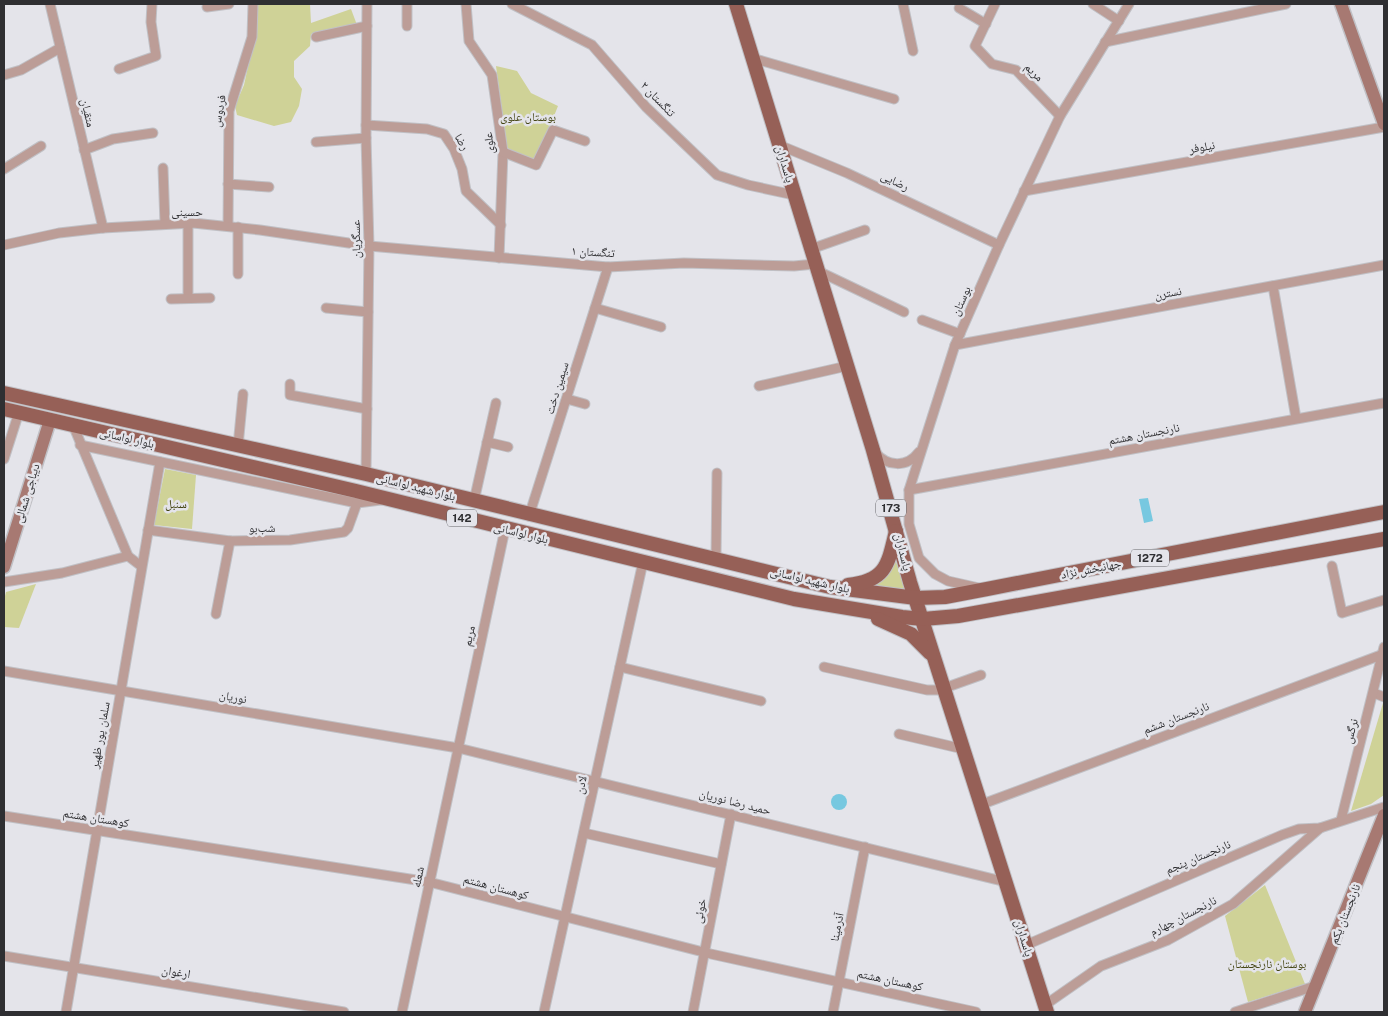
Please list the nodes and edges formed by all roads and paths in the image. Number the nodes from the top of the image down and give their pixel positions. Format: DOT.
graph roads {
  1 [pos="50,4"];
  2 [pos="152,4"];
  3 [pos="229,4"];
  4 [pos="253,4"];
  5 [pos="367,4"];
  6 [pos="407,4"];
  7 [pos="466,4"];
  8 [pos="512,4"];
  9 [pos="736,4"];
  10 [pos="902,4"];
  11 [pos="996,4"];
  12 [pos="1093,4"];
  13 [pos="1129,4"];
  14 [pos="1286,4"];
  15 [pos="1342,5"];
  16 [pos="207,7"];
  17 [pos="959,8"];
  18 [pos="1119,21"];
  19 [pos="986,24"];
  20 [pos="367,26"];
  21 [pos="407,26"];
  22 [pos="316,37"];
  23 [pos="1105,42"];
  24 [pos="60,48"];
  25 [pos="913,51"];
  26 [pos="752,58"];
  27 [pos="119,69"];
  28 [pos="4,74"];
  29 [pos="894,99"];
  30 [pos="1060,116"];
  31 [pos="366,125"];
  32 [pos="1384,126"];
  33 [pos="153,134"];
  34 [pos="366,138"];
  35 [pos="585,141"];
  36 [pos="316,142"];
  37 [pos="779,145"];
  38 [pos="41,146"];
  39 [pos="84,150"];
  40 [pos="503,152"];
  41 [pos="163,168"];
  42 [pos="4,169"];
  43 [pos="228,184"];
  44 [pos="269,187"];
  45 [pos="1024,191"];
  46 [pos="794,195"];
  47 [pos="188,223"];
  48 [pos="165,224"];
  49 [pos="500,225"];
  50 [pos="228,226"];
  51 [pos="103,228"];
  52 [pos="238,228"];
  53 [pos="865,230"];
  54 [pos="4,242"];
  55 [pos="999,245"];
  56 [pos="369,246"];
  57 [pos="811,249"];
  58 [pos="500,258"];
  59 [pos="1384,265"];
  60 [pos="608,267"];
  61 [pos="816,268"];
  62 [pos="238,274"];
  63 [pos="1273,286"];
  64 [pos="188,298"];
  65 [pos="210,298"];
  66 [pos="171,299"];
  67 [pos="326,308"];
  68 [pos="595,308"];
  69 [pos="368,312"];
  70 [pos="904,312"];
  71 [pos="922,320"];
  72 [pos="661,327"];
  73 [pos="960,334"];
  74 [pos="956,345"];
  75 [pos="847,366"];
  76 [pos="290,384"];
  77 [pos="759,386"];
  78 [pos="4,393"];
  79 [pos="243,394"];
  80 [pos="567,399"];
  81 [pos="496,403"];
  82 [pos="1384,403"];
  83 [pos="584,404"];
  84 [pos="4,409"];
  85 [pos="367,409"];
  86 [pos="19,412"];
  87 [pos="1296,418"];
  88 [pos="50,420"];
  89 [pos="73,426"];
  90 [pos="487,442"];
  91 [pos="80,445"];
  92 [pos="238,446"];
  93 [pos="508,447"];
  94 [pos="922,447"];
  95 [pos="873,450"];
  96 [pos="4,459"];
  97 [pos="160,462"];
  98 [pos="717,473"];
  99 [pos="366,474"];
  100 [pos="909,490"];
  101 [pos="388,499"];
  102 [pos="474,501"];
  103 [pos="358,504"];
  104 [pos="1384,512"];
  105 [pos="529,516"];
  106 [pos="578,526"];
  107 [pos="897,528"];
  108 [pos="505,529"];
  109 [pos="148,530"];
  110 [pos="1384,539"];
  111 [pos="230,541"];
  112 [pos="574,546"];
  113 [pos="1187,550"];
  114 [pos="128,556"];
  115 [pos="716,558"];
  116 [pos="642,562"];
  117 [pos="4,566"];
  118 [pos="141,566"];
  119 [pos="1332,566"];
  120 [pos="1190,574"];
  121 [pos="4,582"];
  122 [pos="830,586"];
  123 [pos="987,589"];
  124 [pos="916,598"];
  125 [pos="1384,600"];
  126 [pos="861,611"];
  127 [pos="216,614"];
  128 [pos="923,618"];
  129 [pos="1383,651"];
  130 [pos="934,658"];
  131 [pos="620,667"];
  132 [pos="824,667"];
  133 [pos="4,671"];
  134 [pos="981,675"];
  135 [pos="945,688"];
  136 [pos="120,690"];
  137 [pos="1374,693"];
  138 [pos="1384,697"];
  139 [pos="761,701"];
  140 [pos="899,734"];
  141 [pos="458,748"];
  142 [pos="963,750"];
  143 [pos="595,780"];
  144 [pos="980,805"];
  145 [pos="1384,807"];
  146 [pos="731,814"];
  147 [pos="1384,815"];
  148 [pos="4,816"];
  149 [pos="1341,820"];
  150 [pos="1320,828"];
  151 [pos="96,831"];
  152 [pos="584,833"];
  153 [pos="865,847"];
  154 [pos="721,864"];
  155 [pos="429,882"];
  156 [pos="1006,882"];
  157 [pos="565,918"];
  158 [pos="1026,945"];
  159 [pos="704,952"];
  160 [pos="4,956"];
  161 [pos="73,968"];
  162 [pos="839,982"];
  163 [pos="1315,986"];
  164 [pos="1046,1008"];
  165 [pos="66,1012"];
  166 [pos="344,1012"];
  167 [pos="402,1012"];
  168 [pos="544,1012"];
  169 [pos="693,1012"];
  170 [pos="833,1012"];
  171 [pos="976,1012"];
  172 [pos="1235,1012"];
  173 [pos="1305,1012"];
  1 -- 24 [label="street, متقیان"];
  2 -- 27 [label="street"];
  3 -- 16 [label="street"];
  4 -- 43 [label="street, فردوس"];
  5 -- 20 [label="street, عسگریان"];
  6 -- 21 [label="street"];
  7 -- 40 [label="street, علوی"];
  8 -- 46 [label="street, تنگستان ۲"];
  9 -- 26 [label="main road, پاسداران / 173"];
  10 -- 25 [label="street"];
  11 -- 19 [label="street, مریم"];
  12 -- 18 [label="street"];
  13 -- 18 [label="street, بوستان"];
  14 -- 23 [label="street"];
  15 -- 32 [label="main road"];
  17 -- 19 [label="street"];
  18 -- 23 [label="street, بوستان"];
  19 -- 30 [label="street, مریم"];
  20 -- 22 [label="street"];
  20 -- 31 [label="street, عسگریان"];
  23 -- 30 [label="street, بوستان"];
  24 -- 28 [label="street"];
  24 -- 39 [label="street, متقیان"];
  26 -- 29 [label="street"];
  26 -- 37 [label="main road, پاسداران / 173"];
  30 -- 45 [label="street, بوستان"];
  31 -- 34 [label="street, عسگریان"];
  31 -- 49 [label="street, رضا"];
  32 -- 45 [label="street, نیلوفر"];
  33 -- 39 [label="street"];
  34 -- 36 [label="street"];
  34 -- 56 [label="street, عسگریان"];
  35 -- 40 [label="street"];
  37 -- 46 [label="main road, پاسداران / 173"];
  37 -- 55 [label="street, رضایی"];
  38 -- 42 [label="street"];
  39 -- 51 [label="street, متقیان"];
  40 -- 49 [label="street, علوی"];
  41 -- 48 [label="street"];
  43 -- 44 [label="street"];
  43 -- 50 [label="street, فردوس"];
  45 -- 55 [label="street, بوستان"];
  46 -- 57 [label="main road, پاسداران / 173"];
  47 -- 48 [label="street, حسینی"];
  47 -- 50 [label="street, حسینی"];
  47 -- 64 [label="street"];
  48 -- 51 [label="street, حسینی"];
  49 -- 58 [label="street, علوی"];
  50 -- 52 [label="street, حسینی"];
  51 -- 54 [label="street, حسینی"];
  52 -- 56 [label="street, حسینی"];
  52 -- 62 [label="street"];
  53 -- 57 [label="street"];
  55 -- 73 [label="street, بوستان"];
  56 -- 58 [label="street, تنگستان ۱"];
  56 -- 69 [label="street, عسگریان"];
  57 -- 61 [label="main road, پاسداران / 173"];
  58 -- 60 [label="street, تنگستان ۱"];
  59 -- 63 [label="street, نسترن"];
  60 -- 61 [label="street, تنگستان ۱"];
  60 -- 68 [label="street, سیمین دخت"];
  61 -- 70 [label="street"];
  61 -- 75 [label="main road, پاسداران / 173"];
  63 -- 74 [label="street, نسترن"];
  63 -- 87 [label="street"];
  64 -- 65 [label="street"];
  64 -- 66 [label="street"];
  67 -- 69 [label="street"];
  68 -- 72 [label="street"];
  68 -- 80 [label="street, سیمین دخت"];
  69 -- 85 [label="street, عسگریان"];
  71 -- 73 [label="street"];
  73 -- 74 [label="street, بوستان"];
  74 -- 94 [label="street, بوستان"];
  75 -- 77 [label="street"];
  75 -- 95 [label="main road, پاسداران / 173"];
  76 -- 85 [label="street"];
  78 -- 92 [label="main road, بلوار شهید لواسانی / 142"];
  79 -- 92 [label="street"];
  80 -- 83 [label="street"];
  80 -- 105 [label="street, سیمین دخت"];
  81 -- 90 [label="street"];
  82 -- 87 [label="street, نارنجستان هشتم"];
  84 -- 86 [label="main road, بلوار لواسانی / 142"];
  85 -- 99 [label="street, عسگریان"];
  86 -- 88 [label="main road, بلوار لواسانی / 142"];
  86 -- 96 [label="street"];
  87 -- 100 [label="street, نارنجستان هشتم"];
  88 -- 89 [label="main road, بلوار لواسانی / 142"];
  88 -- 117 [label="main road, دیباجی شمالی"];
  89 -- 91 [label="street"];
  89 -- 101 [label="main road, بلوار لواسانی / 142"];
  90 -- 93 [label="street"];
  90 -- 102 [label="street"];
  91 -- 97 [label="street"];
  91 -- 114 [label="street"];
  92 -- 99 [label="main road, بلوار شهید لواسانی / 142"];
  94 -- 95 [label="street"];
  94 -- 100 [label="street, بوستان"];
  95 -- 107 [label="main road, پاسداران / 173"];
  97 -- 103 [label="street"];
  97 -- 109 [label="street, سلمان پور ظهیر"];
  98 -- 115 [label="street"];
  99 -- 102 [label="main road, بلوار شهید لواسانی / 142"];
  100 -- 123 [label="street, بوستان"];
  101 -- 103 [label="street"];
  101 -- 108 [label="main road, بلوار لواسانی / 142"];
  102 -- 105 [label="main road, بلوار شهید لواسانی / 142"];
  103 -- 111 [label="street, شب‌بو"];
  104 -- 113 [label="main road, جهانبخش نژاد / 1272"];
  105 -- 106 [label="main road, بلوار شهید لواسانی / 142"];
  106 -- 112 [label="main road"];
  106 -- 115 [label="main road, بلوار شهید لواسانی / 142"];
  107 -- 122 [label="main road"];
  107 -- 124 [label="main road, پاسداران / 173"];
  108 -- 112 [label="main road, بلوار لواسانی / 142"];
  108 -- 141 [label="street, مریم"];
  109 -- 111 [label="street, شب‌بو"];
  109 -- 118 [label="street, سلمان پور ظهیر"];
  110 -- 120 [label="main road, جهانبخش نژاد / 1272"];
  111 -- 127 [label="street"];
  112 -- 116 [label="main road, بلوار لواسانی / 142"];
  113 -- 120 [label="main road"];
  113 -- 123 [label="main road, جهانبخش نژاد / 1272"];
  114 -- 118 [label="street"];
  114 -- 121 [label="street"];
  115 -- 122 [label="main road, بلوار شهید لواسانی / 142"];
  116 -- 126 [label="main road, بلوار لواسانی / 142"];
  116 -- 131 [label="street, لادن"];
  118 -- 136 [label="street, سلمان پور ظهیر"];
  119 -- 125 [label="street"];
  120 -- 128 [label="main road, جهانبخش نژاد / 1272"];
  122 -- 124 [label="main road, بلوار شهید لواسانی / 142"];
  123 -- 124 [label="main road, جهانبخش نژاد / 1272"];
  124 -- 128 [label="main road, پاسداران / 173"];
  126 -- 128 [label="main road, بلوار لواسانی / 142"];
  126 -- 130 [label="main road"];
  128 -- 130 [label="main road, پاسداران / 173"];
  129 -- 137 [label="street, نرگس"];
  129 -- 144 [label="street, نارنجستان ششم"];
  130 -- 135 [label="main road, پاسداران / 173"];
  131 -- 139 [label="street"];
  131 -- 143 [label="street, لادن"];
  132 -- 135 [label="street"];
  133 -- 136 [label="street, نوریان"];
  134 -- 135 [label="street"];
  135 -- 142 [label="main road, پاسداران / 173"];
  136 -- 141 [label="street, نوریان"];
  136 -- 151 [label="street, سلمان پور ظهیر"];
  137 -- 138 [label="street"];
  137 -- 149 [label="street, نرگس"];
  140 -- 142 [label="street"];
  141 -- 143 [label="street, حمید رضا نوریان"];
  141 -- 155 [label="street, شعله"];
  142 -- 144 [label="main road, پاسداران / 173"];
  143 -- 146 [label="street, حمید رضا نوریان"];
  143 -- 152 [label="street, لادن"];
  144 -- 156 [label="main road, پاسداران / 173"];
  145 -- 149 [label="street, نارنجستان پنجم"];
  146 -- 153 [label="street, حمید رضا نوریان"];
  146 -- 154 [label="street, خوئی"];
  147 -- 163 [label="main road, نارنجستان یکم"];
  148 -- 151 [label="street, کوهستان هشتم"];
  149 -- 150 [label="street, نارنجستان پنجم"];
  150 -- 158 [label="street, نارنجستان پنجم"];
  150 -- 164 [label="street, نارنجستان چهارم"];
  151 -- 155 [label="street, کوهستان هشتم"];
  151 -- 161 [label="street, سلمان پور ظهیر"];
  152 -- 154 [label="street"];
  152 -- 157 [label="street, لادن"];
  153 -- 156 [label="street, حمید رضا نوریان"];
  153 -- 162 [label="street, آذرمینا"];
  154 -- 159 [label="street, خوئی"];
  155 -- 157 [label="street, کوهستان هشتم"];
  155 -- 167 [label="street, شعله"];
  156 -- 158 [label="main road, پاسداران / 173"];
  157 -- 159 [label="street, کوهستان هشتم"];
  157 -- 168 [label="street, لادن"];
  158 -- 164 [label="main road, پاسداران / 173"];
  159 -- 162 [label="street, کوهستان هشتم"];
  159 -- 169 [label="street, خوئی"];
  160 -- 161 [label="street, ارغوان"];
  161 -- 165 [label="street, سلمان پور ظهیر"];
  161 -- 166 [label="street, ارغوان"];
  162 -- 170 [label="street, آذرمینا"];
  162 -- 171 [label="street, کوهستان هشتم"];
  163 -- 172 [label="street"];
  163 -- 173 [label="main road, نارنجستان یکم"];
}
